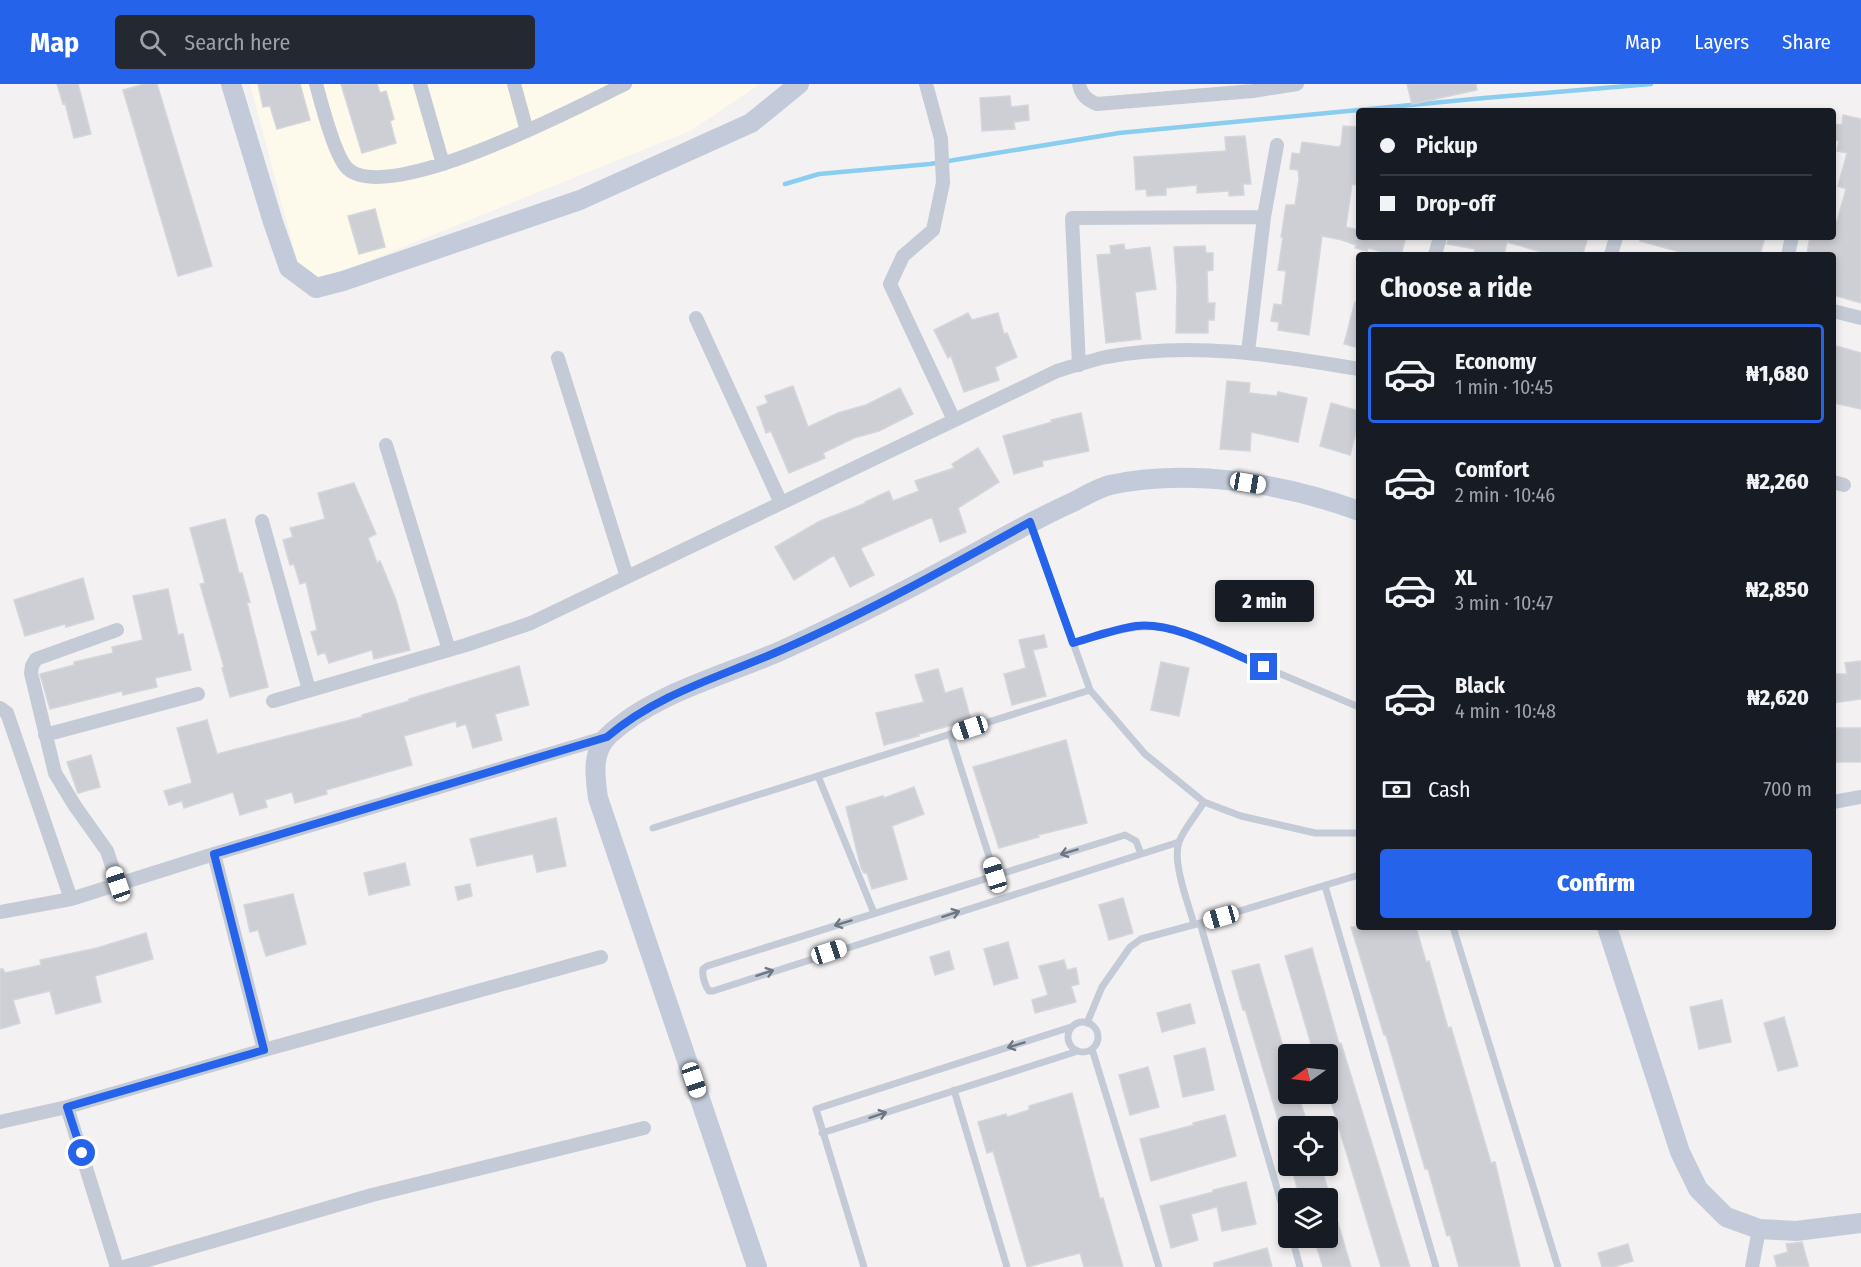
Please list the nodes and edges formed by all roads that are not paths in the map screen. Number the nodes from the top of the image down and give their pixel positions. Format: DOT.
graph roads {
  1 [pos="231,84"];
  2 [pos="316,84"];
  3 [pos="420,84"];
  4 [pos="514,84"];
  5 [pos="625,84"];
  6 [pos="799,84"];
  7 [pos="926,84"];
  8 [pos="1079,84"];
  9 [pos="1297,84"];
  10 [pos="527,131"];
  11 [pos="1276,145"];
  12 [pos="443,164"];
  13 [pos="1264,217"];
  14 [pos="1836,312"];
  15 [pos="696,318"];
  16 [pos="1861,318"];
  17 [pos="1248,352"];
  18 [pos="558,358"];
  19 [pos="1078,365"];
  20 [pos="1356,369"];
  21 [pos="954,420"];
  22 [pos="386,445"];
  23 [pos="781,503"];
  24 [pos="1356,510"];
  25 [pos="262,521"];
  26 [pos="1030,522"];
  27 [pos="627,577"];
  28 [pos="117,630"];
  29 [pos="1073,643"];
  30 [pos="449,650"];
  31 [pos="309,690"];
  32 [pos="1090,690"];
  33 [pos="198,694"];
  34 [pos="273,701"];
  35 [pos="1356,706"];
  36 [pos="0,708"];
  37 [pos="950,734"];
  38 [pos="45,735"];
  39 [pos="607,737"];
  40 [pos="818,776"];
  41 [pos="1861,797"];
  42 [pos="1836,801"];
  43 [pos="1204,802"];
  44 [pos="653,828"];
  45 [pos="1356,832"];
  46 [pos="1179,842"];
  47 [pos="214,854"];
  48 [pos="1141,854"];
  49 [pos="995,875"];
  50 [pos="1356,876"];
  51 [pos="118,884"];
  52 [pos="1325,885"];
  53 [pos="71,899"];
  54 [pos="0,912"];
  55 [pos="874,913"];
  56 [pos="1197,923"];
  57 [pos="1455,930"];
  58 [pos="1608,930"];
  59 [pos="601,957"];
  60 [pos="1087,1023"];
  61 [pos="1071,1027"];
  62 [pos="1092,1048"];
  63 [pos="264,1050"];
  64 [pos="1078,1052"];
  65 [pos="954,1090"];
  66 [pos="67,1107"];
  67 [pos="0,1122"];
  68 [pos="644,1128"];
  69 [pos="822,1133"];
  70 [pos="1278,1193"];
  71 [pos="1859,1227"];
  72 [pos="1759,1229"];
  73 [pos="1295,1248"];
  74 [pos="117,1267"];
  75 [pos="124,1267"];
  76 [pos="757,1267"];
  77 [pos="864,1267"];
  78 [pos="1007,1267"];
  79 [pos="1159,1267"];
  80 [pos="1300,1267"];
  81 [pos="1436,1267"];
  82 [pos="1558,1267"];
  83 [pos="1752,1267"];
  1 -- 6 [label="street"];
  2 -- 12 [label="street"];
  3 -- 12 [label="street"];
  4 -- 10 [label="street"];
  5 -- 10 [label="street"];
  7 -- 21 [label="street"];
  8 -- 9 [label="street"];
  10 -- 12 [label="street"];
  11 -- 13 [label="street"];
  13 -- 17 [label="street"];
  13 -- 19 [label="street"];
  14 -- 16 [label="street"];
  15 -- 23 [label="street"];
  17 -- 19 [label="street"];
  17 -- 20 [label="street"];
  18 -- 27 [label="street"];
  19 -- 21 [label="street"];
  21 -- 23 [label="street"];
  22 -- 30 [label="street"];
  23 -- 27 [label="street"];
  24 -- 26 [label="street"];
  25 -- 31 [label="street"];
  26 -- 29 [label="lane"];
  26 -- 39 [label="street"];
  27 -- 30 [label="street"];
  28 -- 38 [label="street"];
  29 -- 32 [label="lane"];
  29 -- 35 [label="lane"];
  30 -- 31 [label="street"];
  31 -- 34 [label="street"];
  32 -- 37 [label="lane"];
  32 -- 43 [label="lane"];
  33 -- 38 [label="street"];
  36 -- 53 [label="street"];
  37 -- 40 [label="lane"];
  37 -- 49 [label="lane"];
  38 -- 51 [label="street"];
  39 -- 47 [label="street"];
  39 -- 76 [label="street"];
  40 -- 44 [label="lane"];
  40 -- 55 [label="lane"];
  41 -- 42 [label="street"];
  43 -- 45 [label="lane"];
  43 -- 46 [label="lane"];
  46 -- 48 [label="lane"];
  46 -- 56 [label="lane"];
  47 -- 51 [label="street"];
  47 -- 63 [label="street"];
  48 -- 49 [label="lane, one-way"];
  55 -- 48 [label="lane, one-way"];
  49 -- 55 [label="lane"];
  50 -- 52 [label="lane"];
  51 -- 53 [label="street"];
  52 -- 56 [label="lane"];
  52 -- 81 [label="lane"];
  53 -- 54 [label="street"];
  56 -- 60 [label="lane"];
  56 -- 70 [label="lane"];
  57 -- 82 [label="lane"];
  58 -- 72 [label="street"];
  59 -- 63 [label="street"];
  60 -- 61 [label="lane"];
  60 -- 62 [label="lane"];
  61 -- 64 [label="lane"];
  61 -- 69 [label="lane, one-way"];
  62 -- 64 [label="lane"];
  62 -- 79 [label="lane"];
  63 -- 66 [label="street"];
  64 -- 65 [label="lane"];
  69 -- 65 [label="lane, one-way"];
  65 -- 78 [label="lane"];
  66 -- 67 [label="street"];
  66 -- 74 [label="street"];
  68 -- 75 [label="street"];
  69 -- 77 [label="lane"];
  71 -- 72 [label="street"];
  72 -- 83 [label="street"];
  73 -- 80 [label="lane"];
}
